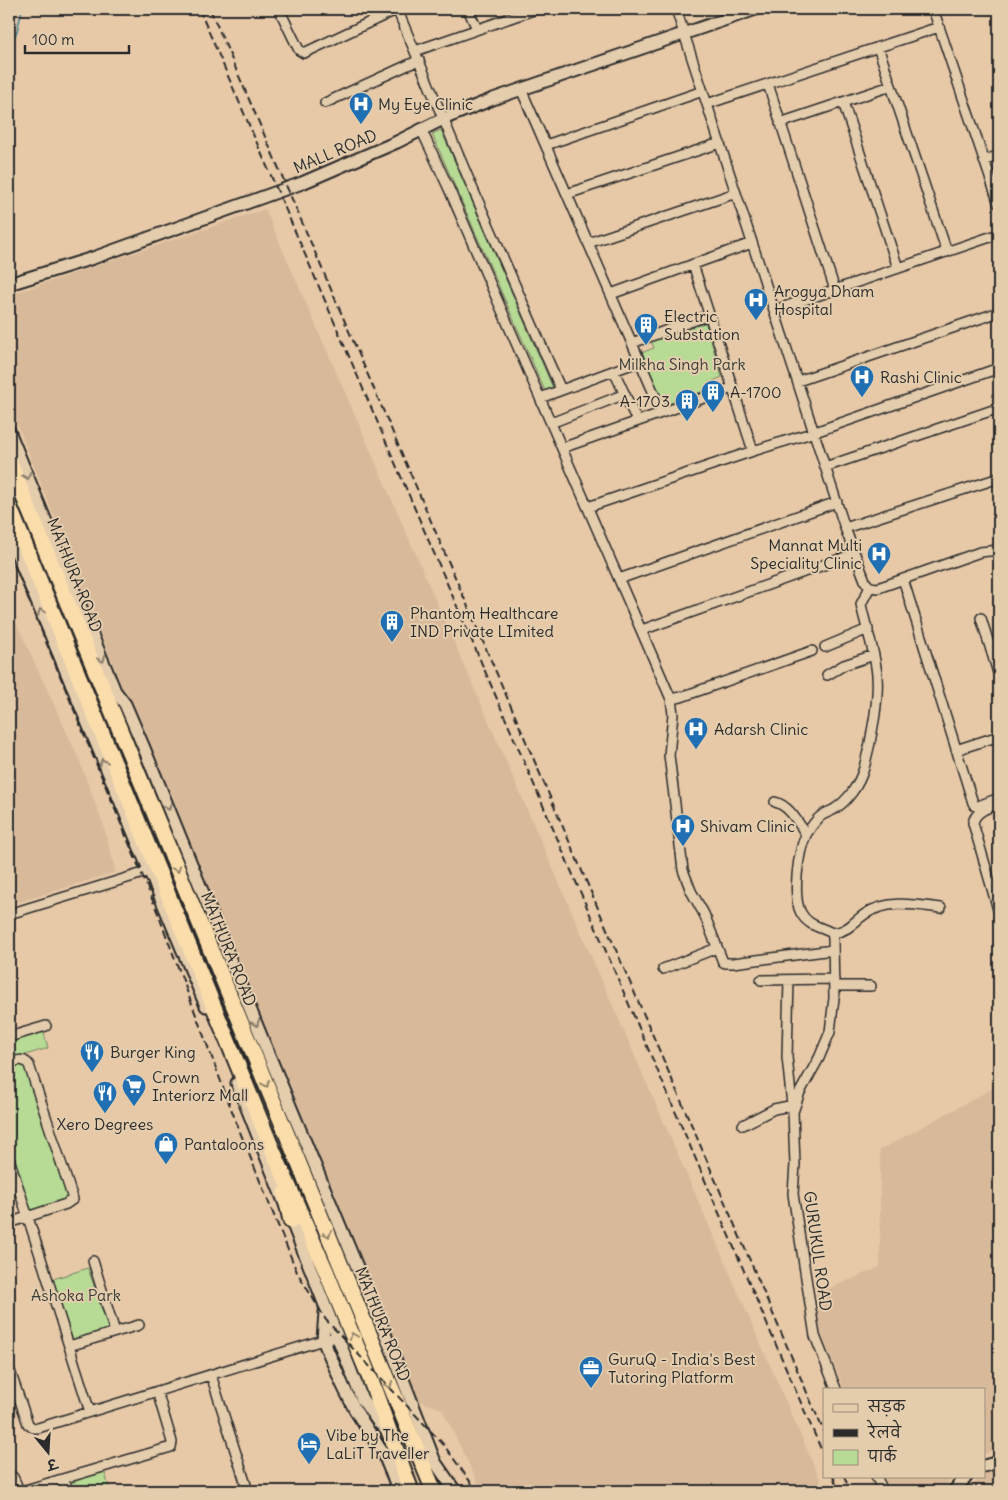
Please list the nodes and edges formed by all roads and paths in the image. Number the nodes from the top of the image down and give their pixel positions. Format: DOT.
graph roads {
  1 [pos="279,9"];
  2 [pos="397,9"];
  3 [pos="468,9"];
  4 [pos="536,9"];
  5 [pos="676,9"];
  6 [pos="756,9"];
  7 [pos="933,9"];
  8 [pos="524,11"];
  9 [pos="939,27"];
  10 [pos="477,29"];
  11 [pos="684,33"];
  12 [pos="878,47"];
  13 [pos="417,55"];
  14 [pos="768,84"];
  15 [pos="891,86"];
  16 [pos="521,89"];
  17 [pos="703,91"];
  18 [pos="843,102"];
  19 [pos="325,103"];
  20 [pos="707,104"];
  21 [pos="443,119"];
  22 [pos="780,123"];
  23 [pos="420,129"];
  24 [pos="720,143"];
  25 [pos="546,146"];
  26 [pos="999,155"];
  27 [pos="984,160"];
  28 [pos="736,193"];
  29 [pos="567,194"];
  30 [pos="999,204"];
  31 [pos="999,234"];
  32 [pos="588,243"];
  33 [pos="752,243"];
  34 [pos="947,252"];
  35 [pos="693,264"];
  36 [pos="898,268"];
  37 [pos="9,284"];
  38 [pos="835,290"];
  39 [pos="611,294"];
  40 [pos="774,310"];
  41 [pos="999,312"];
  42 [pos="709,315"];
  43 [pos="632,343"];
  44 [pos="640,362"];
  45 [pos="999,368"];
  46 [pos="614,371"];
  47 [pos="798,381"];
  48 [pos="732,388"];
  49 [pos="561,390"];
  50 [pos="625,394"];
  51 [pos="540,398"];
  52 [pos="999,408"];
  53 [pos="662,412"];
  54 [pos="637,421"];
  55 [pos="9,422"];
  56 [pos="551,423"];
  57 [pos="9,431"];
  58 [pos="815,432"];
  59 [pos="562,448"];
  60 [pos="753,451"];
  61 [pos="14,459"];
  62 [pos="825,467"];
  63 [pos="999,478"];
  64 [pos="836,502"];
  65 [pos="9,506"];
  66 [pos="588,508"];
  67 [pos="845,528"];
  68 [pos="9,534"];
  69 [pos="999,550"];
  70 [pos="854,554"];
  71 [pos="619,579"];
  72 [pos="902,579"];
  73 [pos="870,587"];
  74 [pos="981,618"];
  75 [pos="868,629"];
  76 [pos="642,630"];
  77 [pos="825,646"];
  78 [pos="812,651"];
  79 [pos="874,655"];
  80 [pos="827,675"];
  81 [pos="999,676"];
  82 [pos="110,693"];
  83 [pos="82,698"];
  84 [pos="671,699"];
  85 [pos="999,736"];
  86 [pos="956,750"];
  87 [pos="999,798"];
  88 [pos="775,802"];
  89 [pos="999,804"];
  90 [pos="806,834"];
  91 [pos="150,871"];
  92 [pos="941,908"];
  93 [pos="999,913"];
  94 [pos="9,914"];
  95 [pos="832,933"];
  96 [pos="718,948"];
  97 [pos="834,950"];
  98 [pos="662,969"];
  99 [pos="761,980"];
  100 [pos="789,980"];
  101 [pos="834,982"];
  102 [pos="871,986"];
  103 [pos="46,1026"];
  104 [pos="9,1037"];
  105 [pos="9,1063"];
  106 [pos="793,1105"];
  107 [pos="744,1124"];
  108 [pos="9,1158"];
  109 [pos="280,1167"];
  110 [pos="28,1216"];
  111 [pos="291,1221"];
  112 [pos="9,1223"];
  113 [pos="93,1261"];
  114 [pos="326,1307"];
  115 [pos="139,1325"];
  116 [pos="115,1332"];
  117 [pos="338,1337"];
  118 [pos="323,1340"];
  119 [pos="69,1346"];
  120 [pos="9,1368"];
  121 [pos="211,1375"];
  122 [pos="836,1388"];
  123 [pos="157,1392"];
  124 [pos="90,1412"];
  125 [pos="390,1433"];
  126 [pos="417,1451"];
  127 [pos="435,1462"];
  128 [pos="999,1462"];
  129 [pos="986,1465"];
  130 [pos="9,1476"];
  131 [pos="877,1478"];
  132 [pos="965,1478"];
  133 [pos="64,1479"];
  134 [pos="16,1489"];
  135 [pos="68,1491"];
  136 [pos="248,1491"];
  137 [pos="399,1491"];
  138 [pos="411,1491"];
  139 [pos="434,1491"];
  140 [pos="455,1491"];
  141 [pos="883,1491"];
  142 [pos="954,1491"];
  1 -- 2 [label="street"];
  2 -- 13 [label="street"];
  3 -- 10 [label="street"];
  4 -- 8 [label="street"];
  5 -- 11 [label="street"];
  6 -- 11 [label="main road, MALL ROAD"];
  7 -- 9 [label="street"];
  8 -- 10 [label="street"];
  9 -- 12 [label="street"];
  9 -- 27 [label="street"];
  10 -- 13 [label="street"];
  11 -- 16 [label="main road, MALL ROAD"];
  11 -- 17 [label="street"];
  12 -- 14 [label="street"];
  12 -- 15 [label="street"];
  13 -- 19 [label="street"];
  13 -- 21 [label="street"];
  14 -- 20 [label="street"];
  14 -- 22 [label="street"];
  15 -- 18 [label="street"];
  15 -- 34 [label="street"];
  16 -- 21 [label="main road, MALL ROAD"];
  16 -- 25 [label="street"];
  17 -- 20 [label="street"];
  17 -- 25 [label="street"];
  18 -- 22 [label="street"];
  18 -- 36 [label="street"];
  20 -- 24 [label="street"];
  21 -- 23 [label="main road, MALL ROAD"];
  21 -- 49 [label="street"];
  22 -- 38 [label="street"];
  23 -- 37 [label="main road, MALL ROAD"];
  23 -- 51 [label="street"];
  24 -- 28 [label="street"];
  24 -- 29 [label="street"];
  25 -- 29 [label="street"];
  26 -- 27 [label="street"];
  27 -- 30 [label="street"];
  28 -- 32 [label="street"];
  28 -- 33 [label="street"];
  29 -- 32 [label="street"];
  31 -- 34 [label="street"];
  32 -- 39 [label="street"];
  33 -- 35 [label="street"];
  33 -- 40 [label="street"];
  34 -- 36 [label="street"];
  35 -- 39 [label="street"];
  35 -- 42 [label="street"];
  36 -- 38 [label="street"];
  38 -- 40 [label="street"];
  39 -- 43 [label="street"];
  40 -- 47 [label="street"];
  41 -- 47 [label="street"];
  42 -- 43 [label="street"];
  42 -- 48 [label="street"];
  43 -- 44 [label="street"];
  44 -- 46 [label="street"];
  44 -- 53 [label="street"];
  45 -- 58 [label="street"];
  46 -- 49 [label="street"];
  46 -- 50 [label="street"];
  47 -- 58 [label="street"];
  48 -- 53 [label="street"];
  48 -- 60 [label="street"];
  49 -- 51 [label="street"];
  50 -- 54 [label="street"];
  50 -- 56 [label="street"];
  51 -- 56 [label="street"];
  52 -- 62 [label="street"];
  53 -- 54 [label="street"];
  54 -- 59 [label="street"];
  55 -- 61 [label="main road"];
  56 -- 59 [label="street"];
  57 -- 61 [label="main road"];
  58 -- 60 [label="street"];
  58 -- 62 [label="street"];
  59 -- 66 [label="street"];
  60 -- 66 [label="street"];
  61 -- 82 [label="highway, MATHURA ROAD, one-way"];
  62 -- 64 [label="street"];
  63 -- 67 [label="street"];
  64 -- 67 [label="street"];
  64 -- 71 [label="street"];
  65 -- 83 [label="highway, MATHURA ROAD"];
  66 -- 71 [label="street"];
  67 -- 70 [label="street"];
  83 -- 68 [label="main road, one-way"];
  69 -- 72 [label="street"];
  70 -- 73 [label="street"];
  70 -- 76 [label="street"];
  71 -- 76 [label="street"];
  72 -- 73 [label="street"];
  72 -- 86 [label="street"];
  73 -- 75 [label="street"];
  74 -- 81 [label="street"];
  75 -- 77 [label="street"];
  75 -- 79 [label="street"];
  76 -- 84 [label="street"];
  78 -- 84 [label="street"];
  79 -- 80 [label="street"];
  79 -- 90 [label="street"];
  82 -- 126 [label="highway, MATHURA ROAD, one-way"];
  82 -- 127 [label="main road, one-way"];
  91 -- 83 [label="main road, one-way"];
  83 -- 109 [label="highway, MATHURA ROAD"];
  84 -- 96 [label="street"];
  85 -- 86 [label="street"];
  86 -- 87 [label="street"];
  88 -- 90 [label="street"];
  89 -- 93 [label="street"];
  90 -- 95 [label="street"];
  91 -- 94 [label="street"];
  91 -- 111 [label="main road"];
  92 -- 95 [label="street"];
  95 -- 97 [label="street, GURUKUL ROAD"];
  96 -- 97 [label="street"];
  96 -- 98 [label="street"];
  97 -- 101 [label="street, GURUKUL ROAD"];
  99 -- 100 [label="street"];
  100 -- 101 [label="street"];
  100 -- 106 [label="street"];
  101 -- 102 [label="street"];
  101 -- 106 [label="street, GURUKUL ROAD"];
  103 -- 104 [label="street"];
  105 -- 110 [label="street"];
  106 -- 107 [label="street"];
  106 -- 122 [label="street, GURUKUL ROAD"];
  108 -- 110 [label="street"];
  109 -- 111 [label="highway"];
  125 -- 109 [label="highway, MATHURA ROAD, one-way"];
  110 -- 112 [label="street"];
  110 -- 119 [label="street"];
  111 -- 114 [label="main road"];
  113 -- 116 [label="street"];
  114 -- 117 [label="main road"];
  114 -- 118 [label="main road"];
  115 -- 116 [label="street"];
  116 -- 119 [label="street"];
  117 -- 118 [label="street"];
  117 -- 125 [label="main road"];
  118 -- 121 [label="street"];
  118 -- 137 [label="main road"];
  119 -- 124 [label="street"];
  120 -- 124 [label="street"];
  121 -- 123 [label="street"];
  121 -- 136 [label="street"];
  123 -- 124 [label="street"];
  123 -- 133 [label="street"];
  125 -- 138 [label="highway, MATHURA ROAD"];
  126 -- 127 [label="main road"];
  126 -- 139 [label="highway, MATHURA ROAD"];
  127 -- 140 [label="main road"];
  128 -- 129 [label="main road"];
  130 -- 134 [label="street"];
  131 -- 141 [label="street"];
  132 -- 142 [label="main road"];
  133 -- 134 [label="street"];
  133 -- 135 [label="street"];
}
